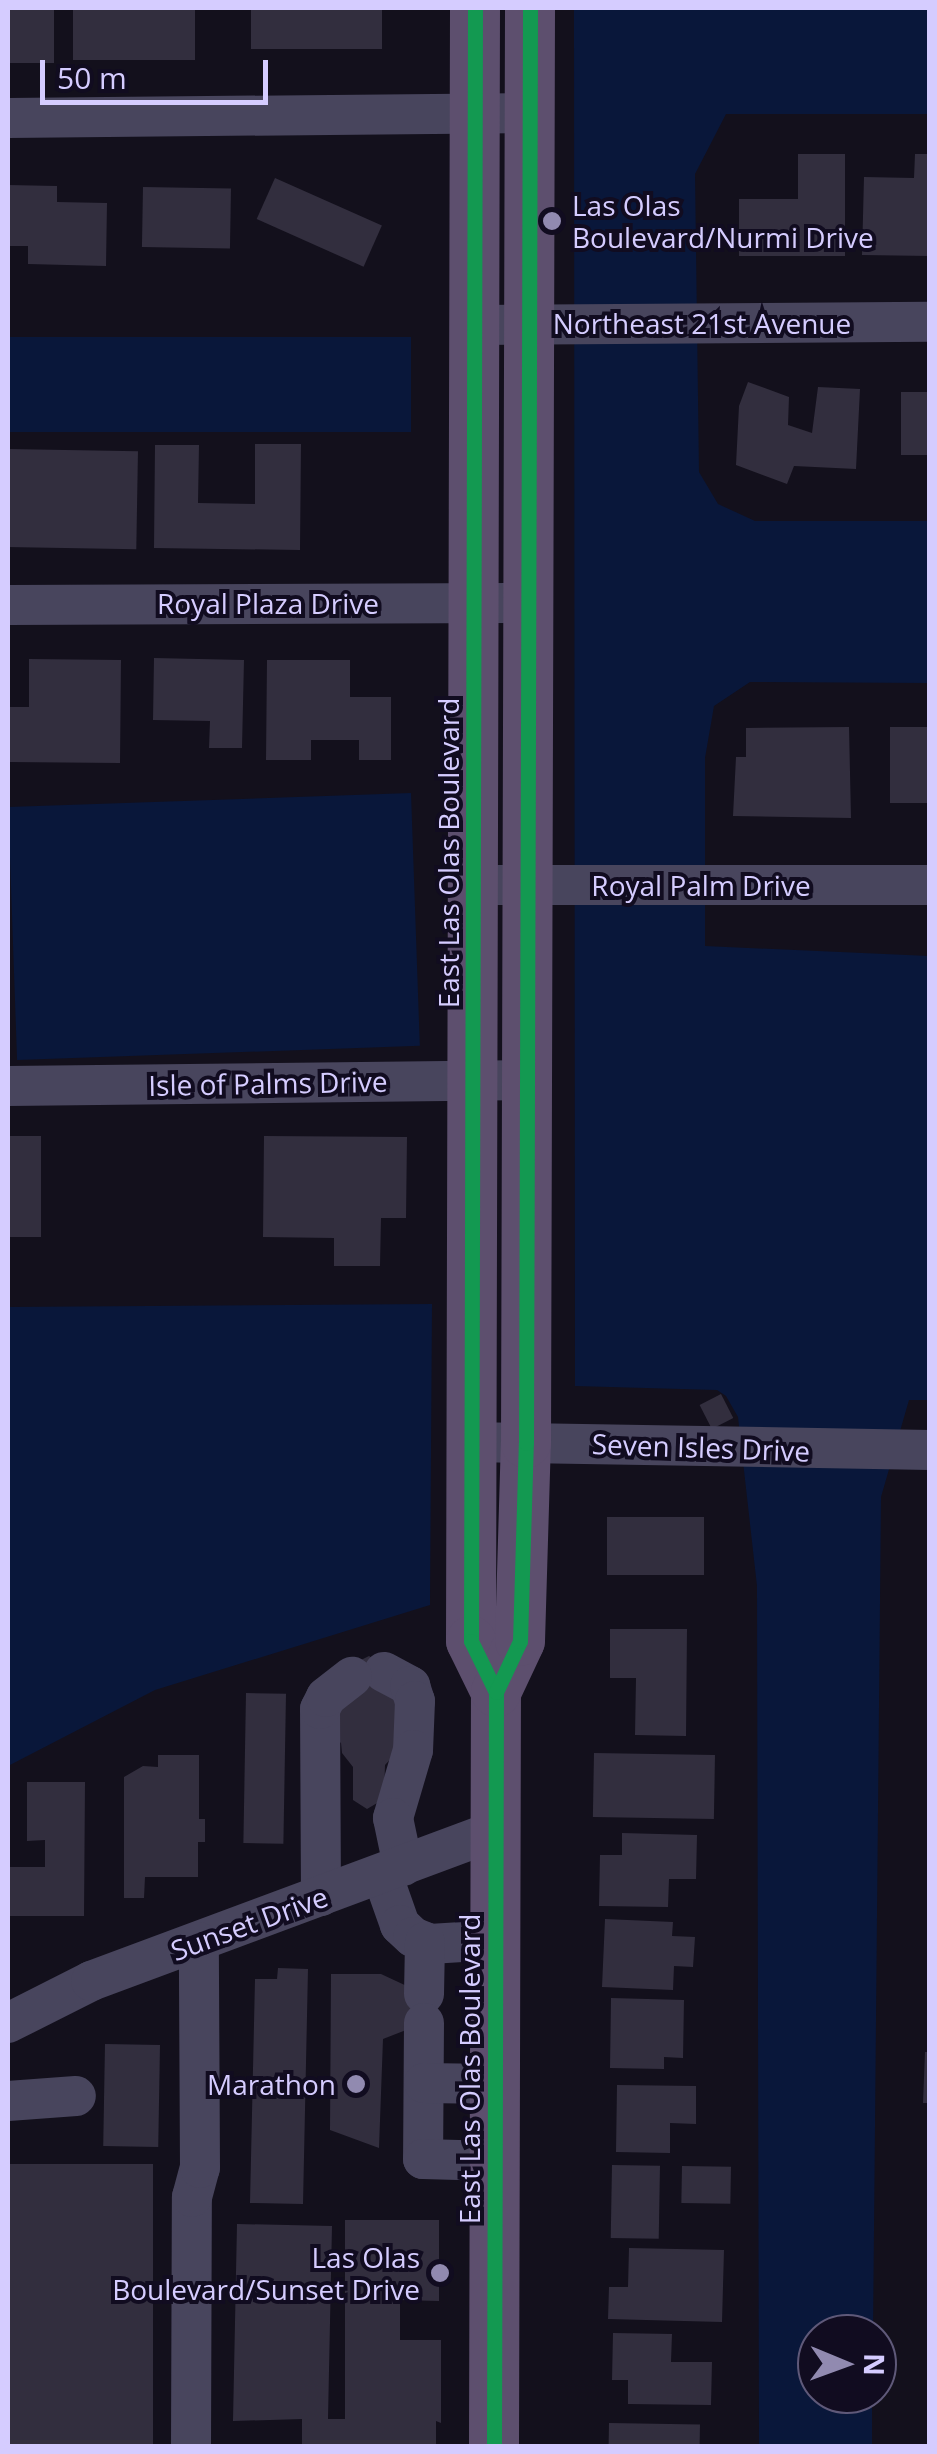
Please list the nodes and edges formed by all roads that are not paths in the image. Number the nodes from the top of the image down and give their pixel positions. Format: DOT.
graph roads {
  1 [pos="475,8"];
  2 [pos="530,8"];
  3 [pos="531,114"];
  4 [pos="476,115"];
  5 [pos="8,118"];
  6 [pos="930,322"];
  7 [pos="547,323"];
  8 [pos="476,325"];
  9 [pos="474,602"];
  10 [pos="529,603"];
  11 [pos="8,604"];
  12 [pos="930,884"];
  13 [pos="473,885"];
  14 [pos="546,885"];
  15 [pos="473,1080"];
  16 [pos="528,1080"];
  17 [pos="8,1086"];
  18 [pos="472,1442"];
  19 [pos="526,1443"];
  20 [pos="930,1450"];
  21 [pos="496,1692"];
  22 [pos="495,1832"];
  23 [pos="392,1870"];
  24 [pos="321,1896"];
  25 [pos="494,1940"];
  26 [pos="199,1942"];
  27 [pos="425,1942"];
  28 [pos="8,2023"];
  29 [pos="424,2083"];
  30 [pos="494,2084"];
  31 [pos="76,2096"];
  32 [pos="8,2101"];
  33 [pos="494,2160"];
  34 [pos="191,2446"];
  35 [pos="494,2446"];
  1 -- 4 [label="main road, East Las Olas Boulevard"];
  2 -- 3 [label="main road, East Las Olas Boulevard"];
  3 -- 4 [label="street"];
  3 -- 7 [label="main road, East Las Olas Boulevard"];
  4 -- 5 [label="street"];
  4 -- 8 [label="main road, East Las Olas Boulevard"];
  6 -- 7 [label="street, Northeast 21st Avenue"];
  7 -- 8 [label="street, Northeast 21st Avenue"];
  7 -- 10 [label="main road, East Las Olas Boulevard"];
  8 -- 9 [label="main road, East Las Olas Boulevard"];
  9 -- 10 [label="street, Royal Plaza Drive"];
  9 -- 11 [label="street, Royal Plaza Drive"];
  9 -- 13 [label="main road, East Las Olas Boulevard"];
  10 -- 14 [label="main road, East Las Olas Boulevard"];
  12 -- 14 [label="street, Royal Palm Drive"];
  13 -- 14 [label="street, Royal Palm Drive"];
  13 -- 15 [label="main road, East Las Olas Boulevard"];
  14 -- 16 [label="main road, East Las Olas Boulevard"];
  15 -- 16 [label="street, Isle of Palms Drive"];
  15 -- 17 [label="street, Isle of Palms Drive"];
  15 -- 18 [label="main road, East Las Olas Boulevard"];
  16 -- 19 [label="main road, East Las Olas Boulevard"];
  18 -- 19 [label="street, Seven Isles Drive"];
  18 -- 21 [label="main road, East Las Olas Boulevard"];
  19 -- 20 [label="street, Seven Isles Drive"];
  19 -- 21 [label="main road, East Las Olas Boulevard"];
  21 -- 22 [label="main road, East Las Olas Boulevard"];
  22 -- 23 [label="street, Sunset Drive"];
  22 -- 25 [label="main road, East Las Olas Boulevard"];
  23 -- 24 [label="street, Sunset Drive"];
  23 -- 24 [label="street"];
  23 -- 27 [label="street"];
  24 -- 26 [label="street, Sunset Drive"];
  25 -- 27 [label="street"];
  25 -- 30 [label="main road, East Las Olas Boulevard"];
  26 -- 28 [label="street, Sunset Drive"];
  26 -- 34 [label="street"];
  27 -- 29 [label="street"];
  29 -- 30 [label="street"];
  29 -- 33 [label="street"];
  30 -- 33 [label="main road, East Las Olas Boulevard"];
  31 -- 32 [label="street"];
  33 -- 35 [label="main road, East Las Olas Boulevard"];
}
